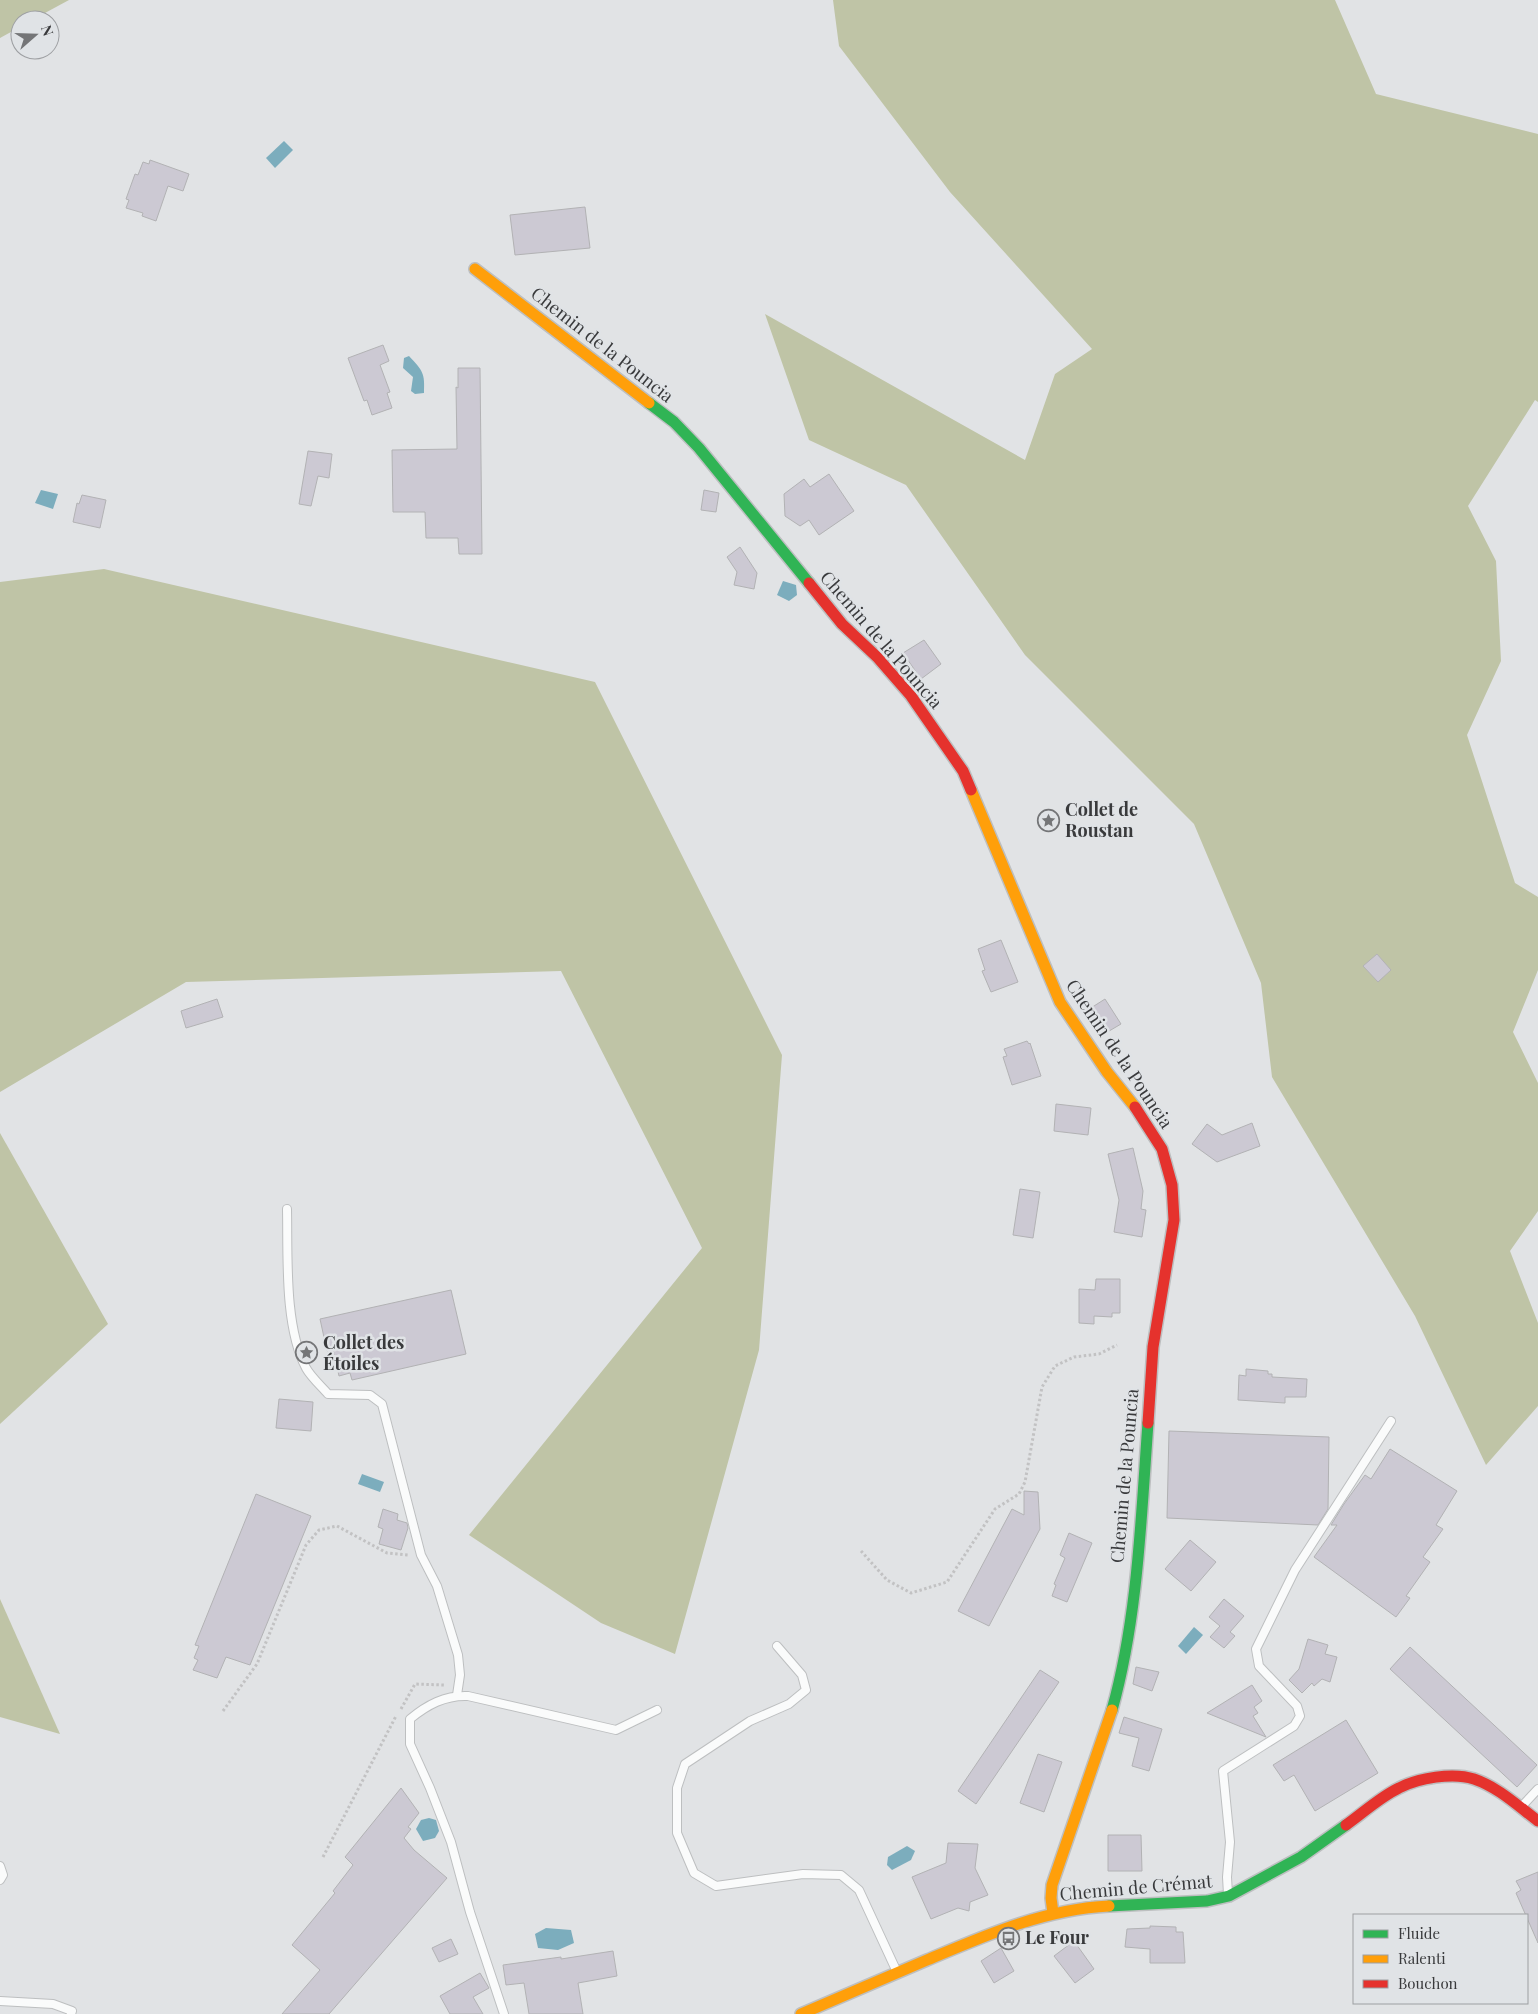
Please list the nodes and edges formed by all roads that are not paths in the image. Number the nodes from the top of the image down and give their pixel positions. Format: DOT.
graph roads {
  1 [pos="475,268"];
  2 [pos="287,1209"];
  3 [pos="1391,1421"];
  4 [pos="777,1646"];
  5 [pos="457,1692"];
  6 [pos="657,1710"];
  7 [pos="1538,1789"];
  8 [pos="1521,1807"];
  9 [pos="1538,1821"];
  10 [pos="0,1866"];
  11 [pos="0,1880"];
  12 [pos="1229,1896"];
  13 [pos="1053,1913"];
  14 [pos="898,1974"];
  15 [pos="0,2001"];
  16 [pos="71,2014"];
  17 [pos="504,2014"];
  18 [pos="801,2014"];
  1 -- 13 [label="street, Chemin de la Pouncia"];
  2 -- 5 [label="lane"];
  3 -- 12 [label="lane"];
  4 -- 14 [label="lane"];
  5 -- 6 [label="lane"];
  5 -- 17 [label="lane"];
  7 -- 8 [label="lane"];
  8 -- 9 [label="street, Chemin de Crémat"];
  8 -- 12 [label="street, Chemin de Crémat"];
  10 -- 11 [label="lane"];
  12 -- 13 [label="street, Chemin de Crémat"];
  13 -- 14 [label="street, Chemin de Crémat"];
  14 -- 18 [label="street, Chemin de Crémat"];
  15 -- 16 [label="lane"];
}
